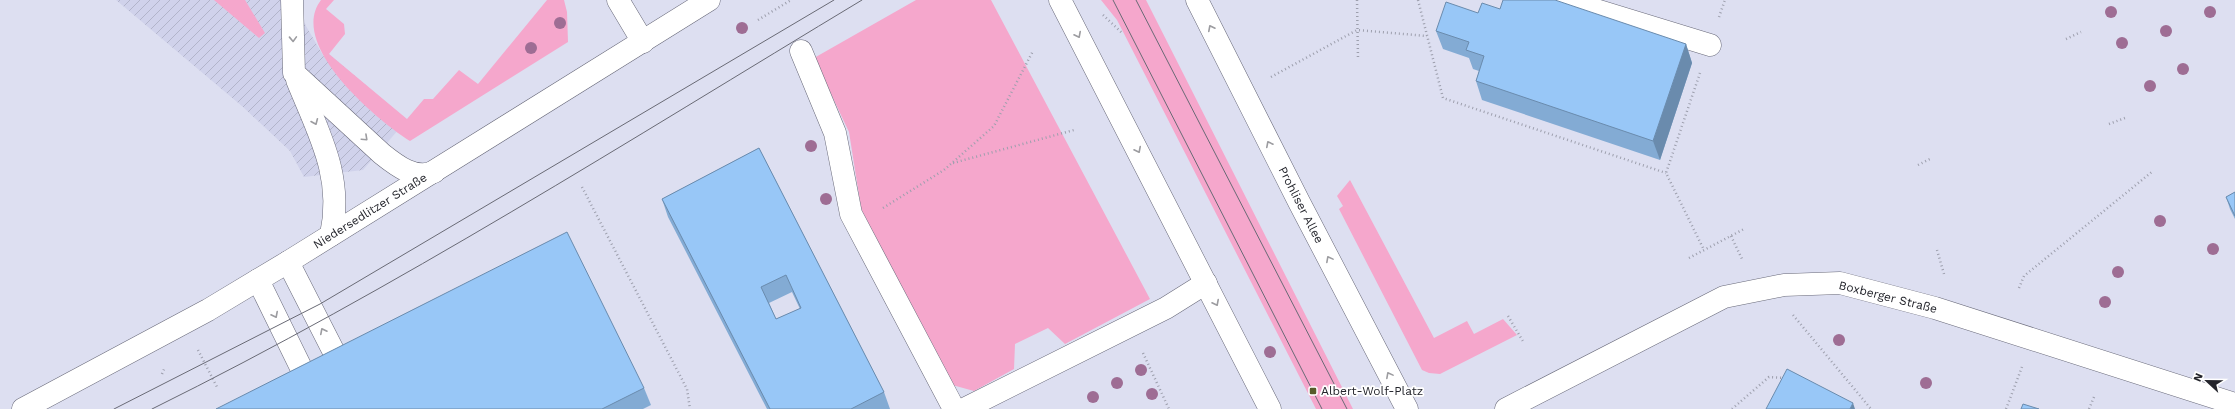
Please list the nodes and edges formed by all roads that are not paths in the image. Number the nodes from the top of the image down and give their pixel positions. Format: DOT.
graph roads {
  1 [pos="292,0"];
  2 [pos="618,0"];
  3 [pos="709,0"];
  4 [pos="1060,0"];
  5 [pos="1197,0"];
  6 [pos="1563,0"];
  7 [pos="643,42"];
  8 [pos="1710,45"];
  9 [pos="801,51"];
  10 [pos="294,73"];
  11 [pos="434,172"];
  12 [pos="331,235"];
  13 [pos="288,262"];
  14 [pos="258,280"];
  15 [pos="1206,283"];
  16 [pos="341,366"];
  17 [pos="308,382"];
  18 [pos="2235,404"];
  19 [pos="23,409"];
  20 [pos="954,409"];
  21 [pos="964,409"];
  22 [pos="1270,409"];
  23 [pos="1407,409"];
  24 [pos="1506,409"];
  1 -- 10 [label="street, one-way"];
  2 -- 7 [label="street"];
  3 -- 7 [label="street, Niedersedlitzer Straße"];
  4 -- 15 [label="street, one-way"];
  23 -- 5 [label="street, Prohliser Allee, one-way"];
  6 -- 8 [label="street"];
  7 -- 11 [label="street, Niedersedlitzer Straße"];
  9 -- 20 [label="street"];
  10 -- 11 [label="street, one-way"];
  10 -- 12 [label="street, one-way"];
  11 -- 12 [label="street, Niedersedlitzer Straße"];
  12 -- 13 [label="street, Niedersedlitzer Straße"];
  13 -- 14 [label="street, Niedersedlitzer Straße"];
  16 -- 13 [label="street, one-way"];
  14 -- 17 [label="street, one-way"];
  14 -- 19 [label="street, Niedersedlitzer Straße"];
  15 -- 21 [label="street"];
  15 -- 22 [label="street, one-way"];
  18 -- 24 [label="street, Boxberger Straße"];
}
